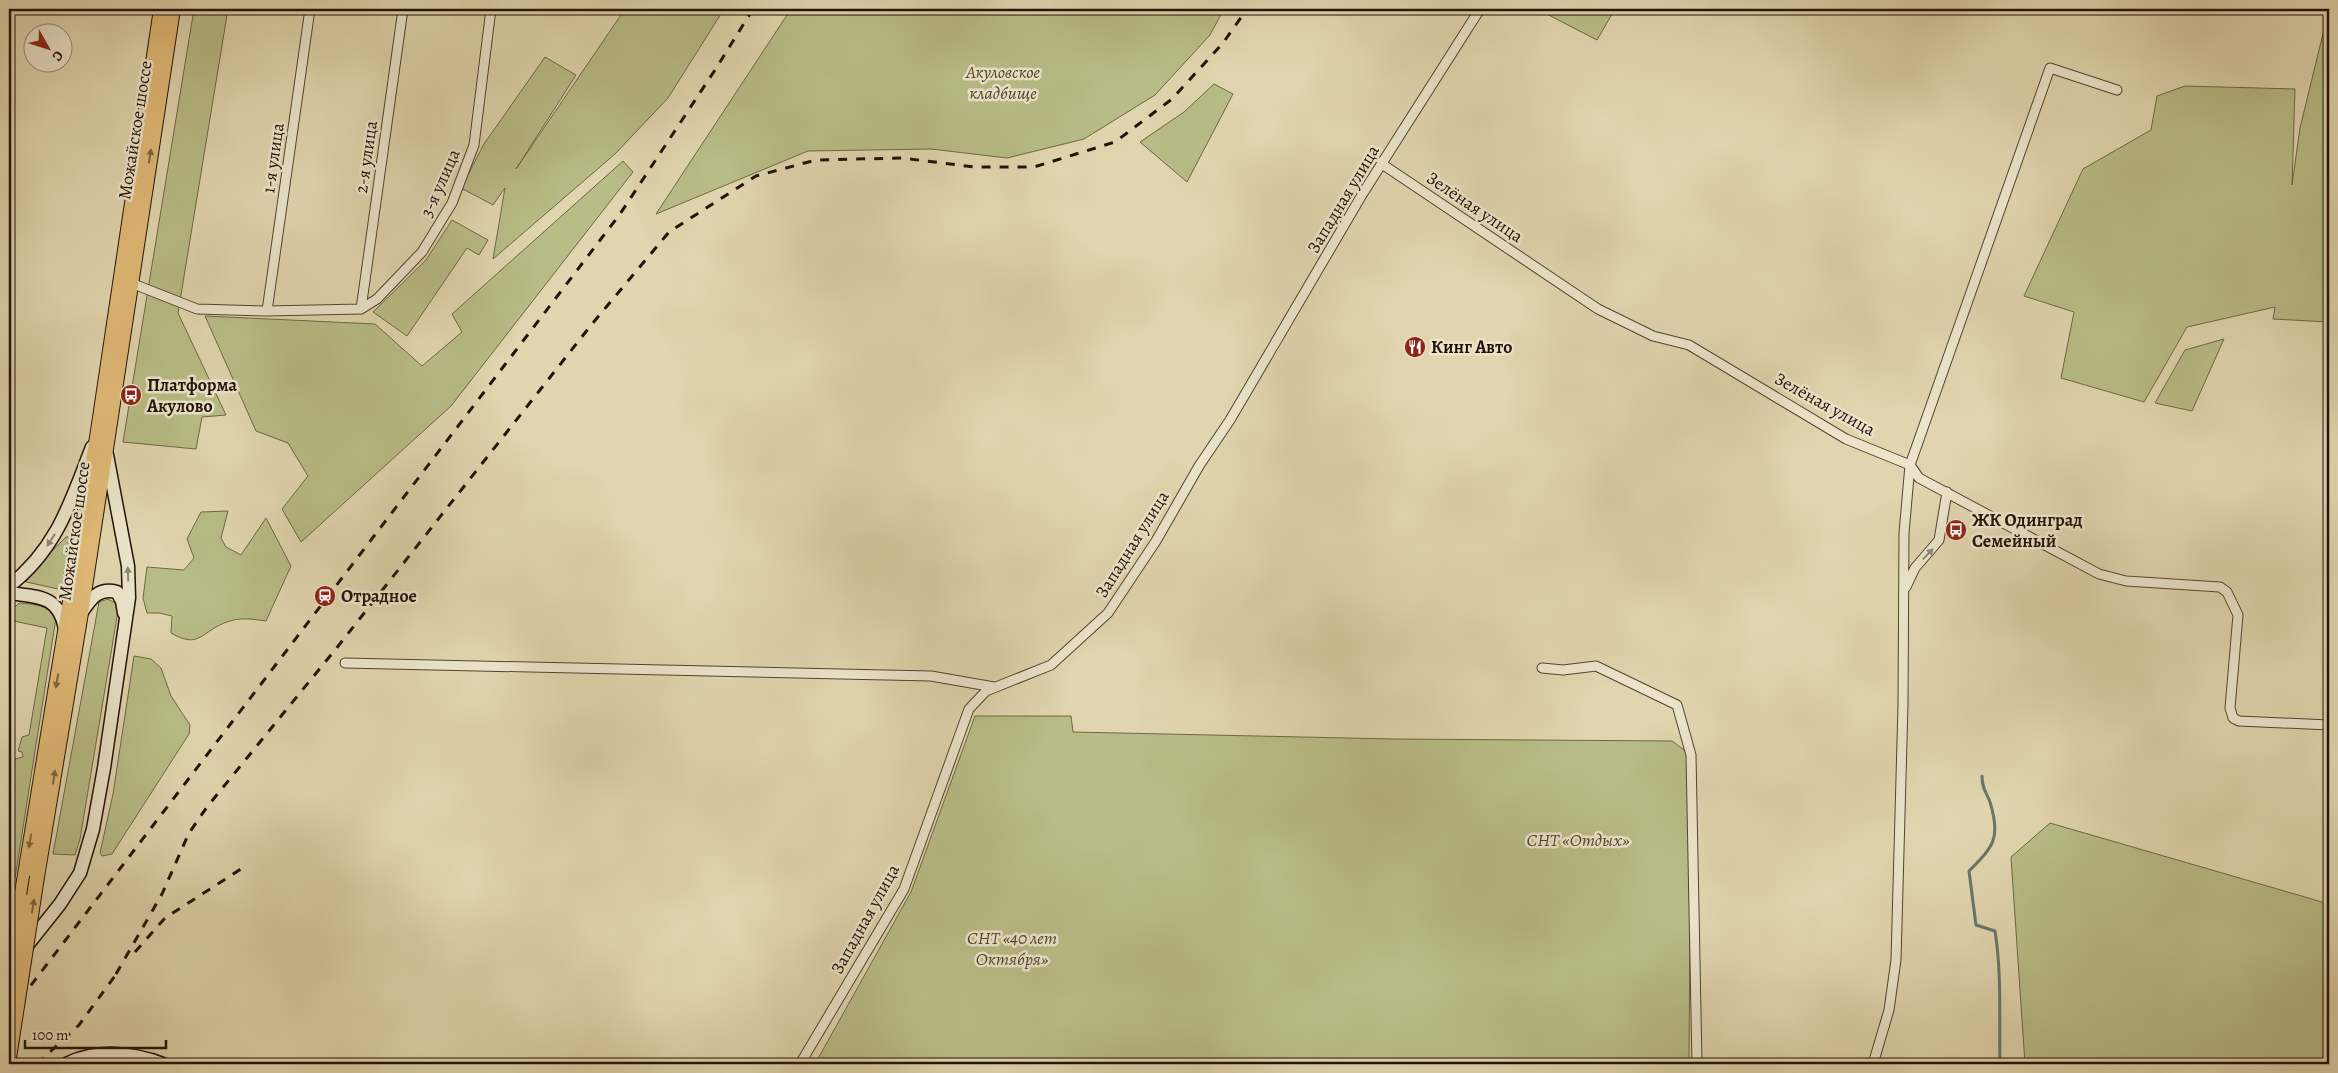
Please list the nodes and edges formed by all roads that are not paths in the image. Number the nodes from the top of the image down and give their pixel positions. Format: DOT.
graph roads {
  1 [pos="160,9"];
  2 [pos="173,9"];
  3 [pos="310,9"];
  4 [pos="403,9"];
  5 [pos="491,9"];
  6 [pos="1480,9"];
  7 [pos="2117,90"];
  8 [pos="1382,164"];
  9 [pos="131,283"];
  10 [pos="361,309"];
  11 [pos="267,311"];
  12 [pos="98,431"];
  13 [pos="106,447"];
  14 [pos="1910,466"];
  15 [pos="1947,492"];
  16 [pos="9,586"];
  17 [pos="9,593"];
  18 [pos="1903,595"];
  19 [pos="81,613"];
  20 [pos="125,623"];
  21 [pos="66,633"];
  22 [pos="345,662"];
  23 [pos="1542,668"];
  24 [pos="994,687"];
  25 [pos="2329,725"];
  26 [pos="9,967"];
  27 [pos="9,976"];
  28 [pos="9,1058"];
  29 [pos="134,1060"];
  30 [pos="66,1064"];
  31 [pos="163,1064"];
  32 [pos="800,1064"];
  33 [pos="1697,1064"];
  34 [pos="1873,1064"];
  1 -- 12 [label="main road, Можайское шоссе"];
  9 -- 2 [label="main road, Можайское шоссе, one-way"];
  3 -- 11 [label="street, 1-я улица"];
  4 -- 10 [label="street, 2-я улица"];
  5 -- 10 [label="street, 3-я улица"];
  6 -- 8 [label="street, Западная улица"];
  7 -- 14 [label="street"];
  8 -- 14 [label="street, Зелёная улица"];
  8 -- 24 [label="street, Западная улица"];
  9 -- 11 [label="street"];
  9 -- 13 [label="main road, Можайское шоссе"];
  10 -- 11 [label="street"];
  12 -- 16 [label="street, one-way"];
  12 -- 21 [label="main road, Можайское шоссе"];
  13 -- 19 [label="main road, Можайское шоссе"];
  20 -- 13 [label="street, one-way"];
  14 -- 15 [label="street, Зелёная улица"];
  14 -- 18 [label="street"];
  18 -- 15 [label="street, one-way"];
  15 -- 25 [label="street, Зелёная улица"];
  17 -- 21 [label="street"];
  18 -- 34 [label="street"];
  19 -- 20 [label="street"];
  28 -- 19 [label="main road, Можайское шоссе, one-way, bridge"];
  20 -- 26 [label="street"];
  21 -- 27 [label="main road, Можайское шоссе, one-way, bridge"];
  22 -- 24 [label="street"];
  23 -- 33 [label="street"];
  24 -- 32 [label="street, Западная улица"];
  29 -- 30 [label="street"];
  29 -- 31 [label="street"];
}
